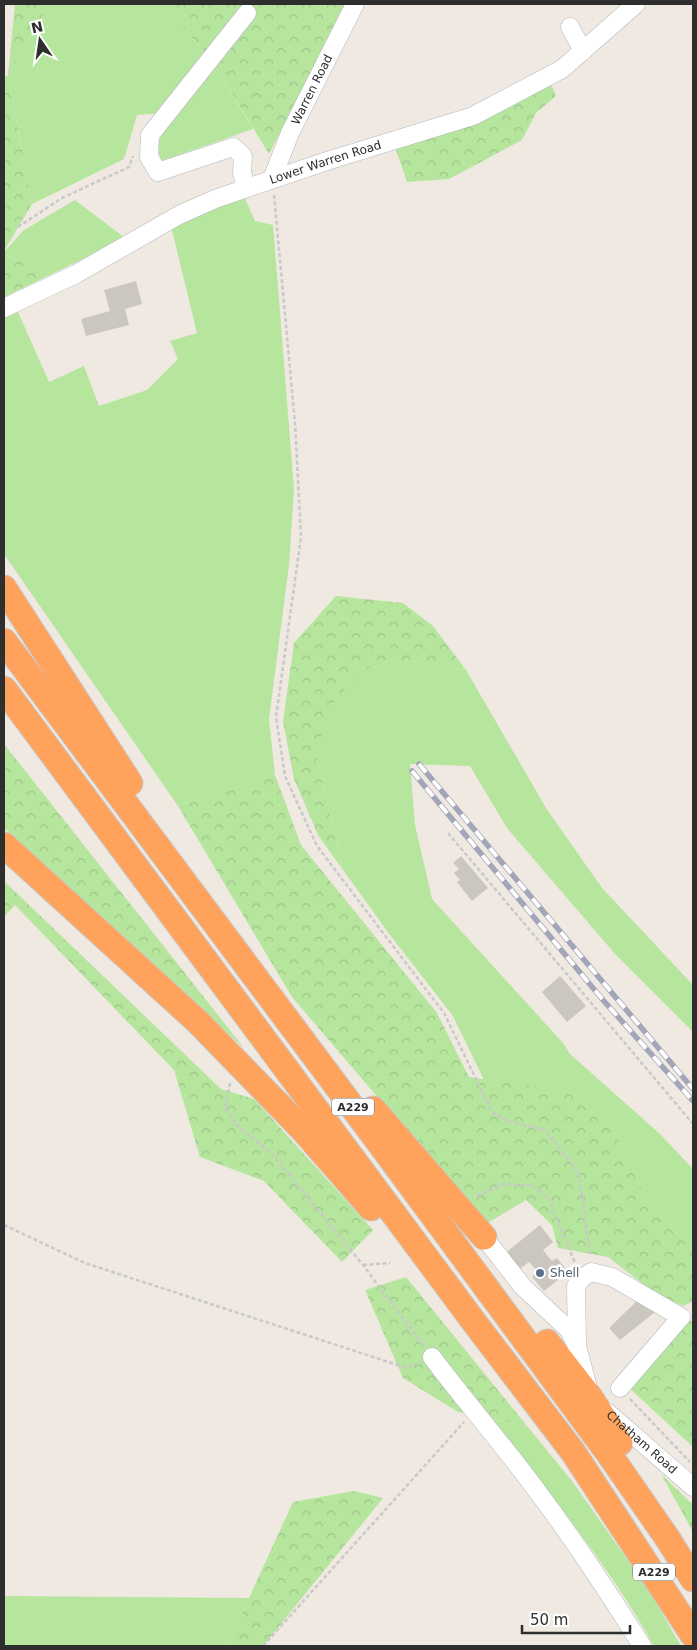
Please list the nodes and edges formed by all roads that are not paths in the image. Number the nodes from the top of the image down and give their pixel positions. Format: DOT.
graph roads {
  1 [pos="355,4"];
  2 [pos="636,4"];
  3 [pos="248,13"];
  4 [pos="570,27"];
  5 [pos="583,51"];
  6 [pos="272,179"];
  7 [pos="246,188"];
  8 [pos="4,308"];
  9 [pos="4,588"];
  10 [pos="4,641"];
  11 [pos="4,689"];
  12 [pos="4,845"];
  13 [pos="164,855"];
  14 [pos="235,950"];
  15 [pos="380,1144"];
  16 [pos="484,1237"];
  17 [pos="474,1322"];
  18 [pos="577,1346"];
  19 [pos="432,1357"];
  20 [pos="620,1388"];
  21 [pos="590,1397"];
  22 [pos="693,1487"];
  23 [pos="693,1556"];
  24 [pos="693,1580"];
  25 [pos="693,1635"];
  26 [pos="642,1646"];
  1 -- 6 [label="street, Warren Road"];
  2 -- 5 [label="street, Lower Warren Road"];
  3 -- 7 [label="street"];
  4 -- 5 [label="street"];
  5 -- 6 [label="street, Lower Warren Road"];
  6 -- 7 [label="street, Lower Warren Road"];
  7 -- 8 [label="street, Lower Warren Road"];
  9 -- 13 [label="highway"];
  10 -- 13 [label="highway, A229"];
  11 -- 17 [label="highway, A229"];
  12 -- 17 [label="highway"];
  13 -- 14 [label="highway, A229"];
  14 -- 15 [label="highway, A229"];
  14 -- 16 [label="highway"];
  15 -- 21 [label="highway"];
  15 -- 24 [label="highway, A229"];
  16 -- 18 [label="street"];
  17 -- 25 [label="highway, A229"];
  18 -- 20 [label="street"];
  18 -- 21 [label="street"];
  19 -- 26 [label="street"];
  21 -- 22 [label="street, Chatham Road"];
  21 -- 23 [label="highway"];
}
